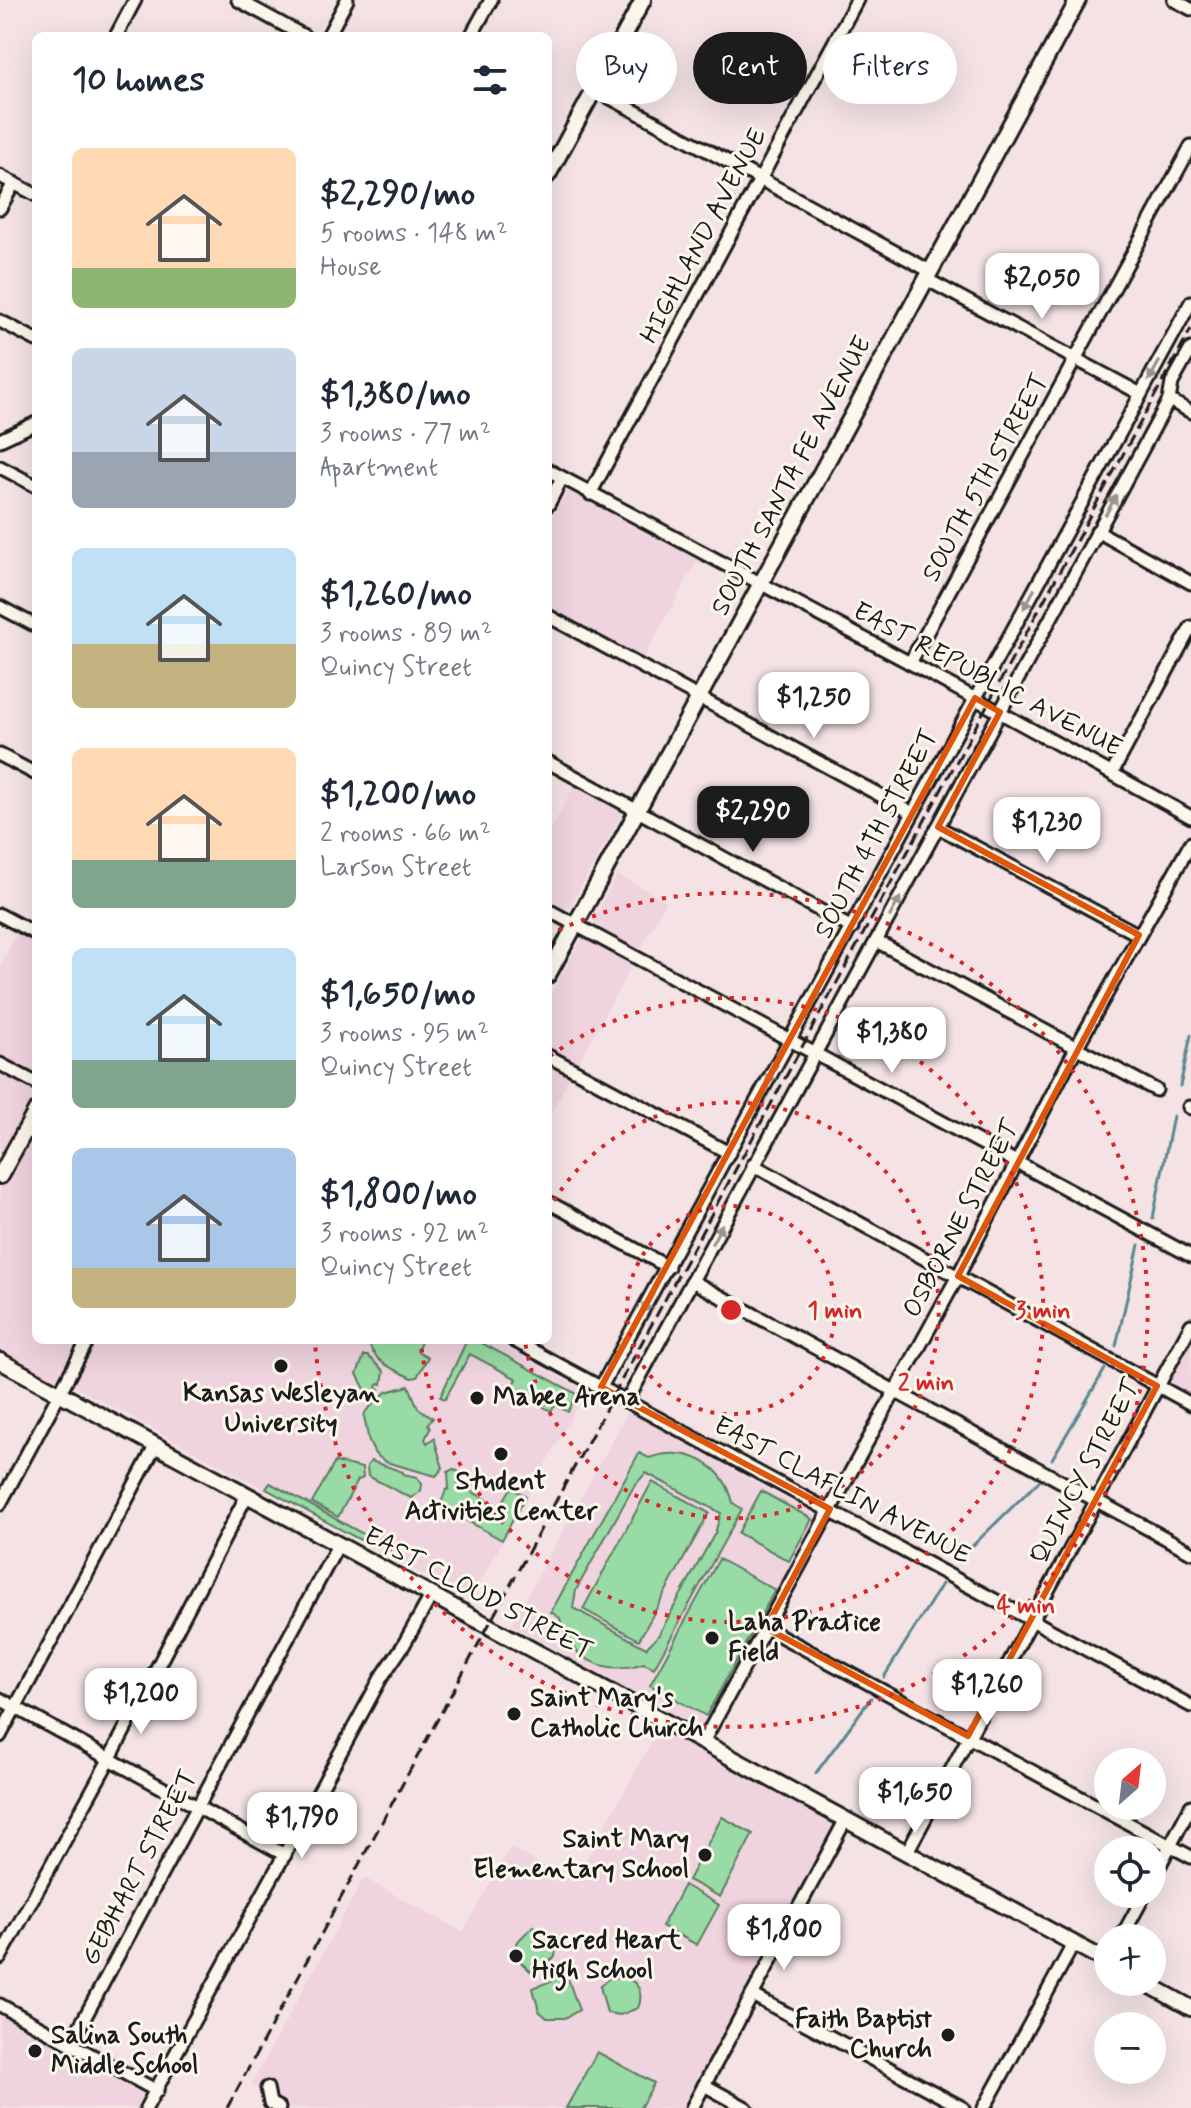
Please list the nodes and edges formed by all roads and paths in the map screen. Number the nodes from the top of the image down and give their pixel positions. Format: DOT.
graph roads {
  1 [pos="135,0"];
  2 [pos="238,0"];
  3 [pos="347,0"];
  4 [pos="491,0"];
  5 [pos="643,0"];
  6 [pos="857,0"];
  7 [pos="1078,0"];
  8 [pos="1174,0"];
  9 [pos="1191,9"];
  10 [pos="118,32"];
  11 [pos="297,32"];
  12 [pos="330,32"];
  13 [pos="473,32"];
  14 [pos="625,32"];
  15 [pos="586,104"];
  16 [pos="622,104"];
  17 [pos="1191,146"];
  18 [pos="552,166"];
  19 [pos="0,176"];
  20 [pos="760,179"];
  21 [pos="14,183"];
  22 [pos="32,189"];
  23 [pos="0,208"];
  24 [pos="928,275"];
  25 [pos="1191,302"];
  26 [pos="0,321"];
  27 [pos="32,338"];
  28 [pos="1191,349"];
  29 [pos="1075,359"];
  30 [pos="1141,394"];
  31 [pos="1169,400"];
  32 [pos="1191,412"];
  33 [pos="32,425"];
  34 [pos="0,440"];
  35 [pos="0,467"];
  36 [pos="552,472"];
  37 [pos="562,478"];
  38 [pos="32,484"];
  39 [pos="590,494"];
  40 [pos="552,497"];
  41 [pos="1097,531"];
  42 [pos="1191,583"];
  43 [pos="760,585"];
  44 [pos="0,607"];
  45 [pos="552,618"];
  46 [pos="32,624"];
  47 [pos="1191,627"];
  48 [pos="910,663"];
  49 [pos="699,698"];
  50 [pos="975,698"];
  51 [pos="1000,712"];
  52 [pos="0,755"];
  53 [pos="552,764"];
  54 [pos="32,772"];
  55 [pos="1112,773"];
  56 [pos="638,811"];
  57 [pos="913,813"];
  58 [pos="1191,817"];
  59 [pos="938,827"];
  60 [pos="1191,843"];
  61 [pos="552,912"];
  62 [pos="0,915"];
  63 [pos="576,925"];
  64 [pos="852,928"];
  65 [pos="32,932"];
  66 [pos="1139,935"];
  67 [pos="876,941"];
  68 [pos="552,968"];
  69 [pos="790,1040"];
  70 [pos="1076,1048"];
  71 [pos="815,1054"];
  72 [pos="552,1058"];
  73 [pos="0,1064"];
  74 [pos="32,1081"];
  75 [pos="1156,1090"];
  76 [pos="32,1118"];
  77 [pos="729,1153"];
  78 [pos="1019,1163"];
  79 [pos="753,1165"];
  80 [pos="0,1176"];
  81 [pos="552,1204"];
  82 [pos="1191,1256"];
  83 [pos="668,1267"];
  84 [pos="958,1276"];
  85 [pos="692,1281"];
  86 [pos="1191,1325"];
  87 [pos="86,1344"];
  88 [pos="520,1344"];
  89 [pos="0,1361"];
  90 [pos="1157,1386"];
  91 [pos="601,1387"];
  92 [pos="894,1390"];
  93 [pos="59,1392"];
  94 [pos="627,1401"];
  95 [pos="1191,1404"];
  96 [pos="156,1445"];
  97 [pos="247,1495"];
  98 [pos="1096,1500"];
  99 [pos="0,1504"];
  100 [pos="830,1509"];
  101 [pos="338,1545"];
  102 [pos="1191,1552"];
  103 [pos="431,1596"];
  104 [pos="1031,1618"];
  105 [pos="766,1628"];
  106 [pos="0,1699"];
  107 [pos="1191,1706"];
  108 [pos="16,1707"];
  109 [pos="0,1736"];
  110 [pos="968,1736"];
  111 [pos="703,1742"];
  112 [pos="110,1758"];
  113 [pos="1191,1806"];
  114 [pos="198,1807"];
  115 [pos="846,1819"];
  116 [pos="1170,1846"];
  117 [pos="907,1852"];
  118 [pos="1166,1854"];
  119 [pos="285,1855"];
  120 [pos="1191,1857"];
  121 [pos="1074,1943"];
  122 [pos="1094,1954"];
  123 [pos="0,1958"];
  124 [pos="1166,1994"];
  125 [pos="752,1995"];
  126 [pos="0,2005"];
  127 [pos="1191,2008"];
  128 [pos="71,2043"];
  129 [pos="704,2085"];
  130 [pos="267,2088"];
  131 [pos="157,2091"];
  132 [pos="146,2108"];
  133 [pos="279,2108"];
  134 [pos="692,2108"];
  135 [pos="746,2108"];
  136 [pos="963,2108"];
  137 [pos="984,2108"];
  1 -- 10 [label="street"];
  2 -- 11 [label="street"];
  3 -- 12 [label="street"];
  4 -- 13 [label="street"];
  5 -- 14 [label="main road"];
  6 -- 20 [label="street, HIGHLAND AVENUE"];
  7 -- 24 [label="main road, SOUTH SANTA FE AVENUE"];
  8 -- 9 [label="street"];
  15 -- 18 [label="main road"];
  16 -- 20 [label="street"];
  17 -- 29 [label="street, SOUTH 5TH STREET"];
  19 -- 21 [label="street"];
  20 -- 24 [label="street"];
  20 -- 39 [label="street, HIGHLAND AVENUE"];
  21 -- 22 [label="street"];
  21 -- 23 [label="street"];
  24 -- 29 [label="street"];
  24 -- 43 [label="main road, SOUTH SANTA FE AVENUE"];
  25 -- 30 [label="street, SOUTH 4TH STREET, one-way"];
  26 -- 27 [label="street"];
  28 -- 31 [label="street, SOUTH 4TH STREET"];
  29 -- 30 [label="street"];
  29 -- 48 [label="street, SOUTH 5TH STREET"];
  30 -- 50 [label="street, SOUTH 4TH STREET, one-way"];
  31 -- 32 [label="street"];
  41 -- 31 [label="street, SOUTH 4TH STREET, one-way"];
  33 -- 34 [label="street"];
  35 -- 38 [label="street"];
  36 -- 37 [label="street, EAST REPUBLIC AVENUE"];
  37 -- 39 [label="street, EAST REPUBLIC AVENUE"];
  37 -- 40 [label="street"];
  39 -- 43 [label="street, EAST REPUBLIC AVENUE"];
  41 -- 42 [label="street"];
  41 -- 51 [label="street, SOUTH 4TH STREET"];
  43 -- 48 [label="street, EAST REPUBLIC AVENUE"];
  43 -- 49 [label="main road, SOUTH SANTA FE AVENUE"];
  44 -- 46 [label="street"];
  45 -- 49 [label="street"];
  47 -- 55 [label="street"];
  48 -- 50 [label="street, EAST REPUBLIC AVENUE"];
  49 -- 56 [label="main road, SOUTH SANTA FE AVENUE"];
  49 -- 57 [label="street"];
  50 -- 51 [label="street, EAST REPUBLIC AVENUE"];
  50 -- 57 [label="street, SOUTH 4TH STREET"];
  51 -- 55 [label="street, EAST REPUBLIC AVENUE"];
  51 -- 59 [label="street, SOUTH 4TH STREET"];
  52 -- 54 [label="street"];
  53 -- 56 [label="street"];
  55 -- 58 [label="street, EAST REPUBLIC AVENUE"];
  56 -- 63 [label="main road, SOUTH SANTA FE AVENUE"];
  56 -- 64 [label="street"];
  57 -- 64 [label="street, SOUTH 4TH STREET"];
  59 -- 66 [label="street"];
  67 -- 59 [label="street, SOUTH 4TH STREET, one-way"];
  60 -- 66 [label="street, OSBORNE STREET"];
  61 -- 63 [label="street"];
  62 -- 65 [label="street"];
  63 -- 68 [label="main road, SOUTH SANTA FE AVENUE"];
  63 -- 69 [label="street"];
  64 -- 69 [label="street, SOUTH 4TH STREET"];
  66 -- 70 [label="street, OSBORNE STREET"];
  67 -- 70 [label="street"];
  67 -- 71 [label="street, SOUTH 4TH STREET"];
  69 -- 71 [label="street"];
  69 -- 77 [label="street, SOUTH 4TH STREET, one-way"];
  70 -- 75 [label="street"];
  70 -- 78 [label="street, OSBORNE STREET"];
  71 -- 78 [label="street"];
  71 -- 79 [label="street, SOUTH 4TH STREET"];
  72 -- 77 [label="street"];
  73 -- 74 [label="street"];
  76 -- 80 [label="main road"];
  77 -- 83 [label="street, SOUTH 4TH STREET"];
  78 -- 82 [label="street"];
  78 -- 84 [label="street, OSBORNE STREET"];
  79 -- 84 [label="street"];
  85 -- 79 [label="street, SOUTH 4TH STREET, one-way"];
  81 -- 83 [label="street"];
  83 -- 91 [label="street, SOUTH 4TH STREET, one-way"];
  84 -- 90 [label="street"];
  84 -- 92 [label="street, OSBORNE STREET"];
  85 -- 92 [label="street"];
  85 -- 94 [label="street, SOUTH 4TH STREET"];
  86 -- 90 [label="street, QUINCY STREET"];
  87 -- 93 [label="street"];
  88 -- 91 [label="street, EAST CLAFLIN AVENUE"];
  89 -- 93 [label="main road, EAST CLOUD STREET"];
  90 -- 95 [label="street"];
  90 -- 98 [label="street, QUINCY STREET"];
  91 -- 94 [label="street, EAST CLAFLIN AVENUE"];
  92 -- 98 [label="street"];
  92 -- 100 [label="street, OSBORNE STREET"];
  93 -- 96 [label="main road, EAST CLOUD STREET"];
  93 -- 99 [label="street"];
  94 -- 100 [label="street, EAST CLAFLIN AVENUE"];
  96 -- 97 [label="main road, EAST CLOUD STREET"];
  96 -- 108 [label="street"];
  97 -- 101 [label="main road, EAST CLOUD STREET"];
  97 -- 112 [label="street"];
  98 -- 102 [label="street"];
  98 -- 104 [label="street, QUINCY STREET"];
  100 -- 104 [label="street, EAST CLAFLIN AVENUE"];
  100 -- 105 [label="street, OSBORNE STREET"];
  101 -- 103 [label="main road, EAST CLOUD STREET"];
  101 -- 114 [label="street, GEBHART STREET"];
  103 -- 111 [label="main road, EAST CLOUD STREET"];
  103 -- 119 [label="street"];
  104 -- 107 [label="street, EAST CLAFLIN AVENUE"];
  104 -- 110 [label="street, QUINCY STREET"];
  105 -- 110 [label="street"];
  105 -- 111 [label="street, OSBORNE STREET"];
  106 -- 108 [label="street"];
  108 -- 109 [label="street"];
  108 -- 112 [label="street"];
  110 -- 116 [label="street"];
  110 -- 117 [label="street, QUINCY STREET"];
  111 -- 115 [label="main road, EAST CLOUD STREET"];
  112 -- 114 [label="street"];
  112 -- 123 [label="street"];
  113 -- 116 [label="street"];
  114 -- 119 [label="street"];
  114 -- 128 [label="street, GEBHART STREET"];
  115 -- 117 [label="main road, EAST CLOUD STREET"];
  115 -- 125 [label="street"];
  116 -- 118 [label="street"];
  116 -- 120 [label="street"];
  117 -- 121 [label="main road, EAST CLOUD STREET"];
  119 -- 131 [label="street"];
  121 -- 122 [label="main road, EAST CLOUD STREET"];
  121 -- 137 [label="street"];
  124 -- 127 [label="main road"];
  125 -- 129 [label="street"];
  125 -- 136 [label="street"];
  126 -- 128 [label="street"];
  128 -- 131 [label="street"];
  129 -- 134 [label="street"];
  129 -- 135 [label="street"];
  130 -- 133 [label="street"];
  131 -- 132 [label="street"];
}
